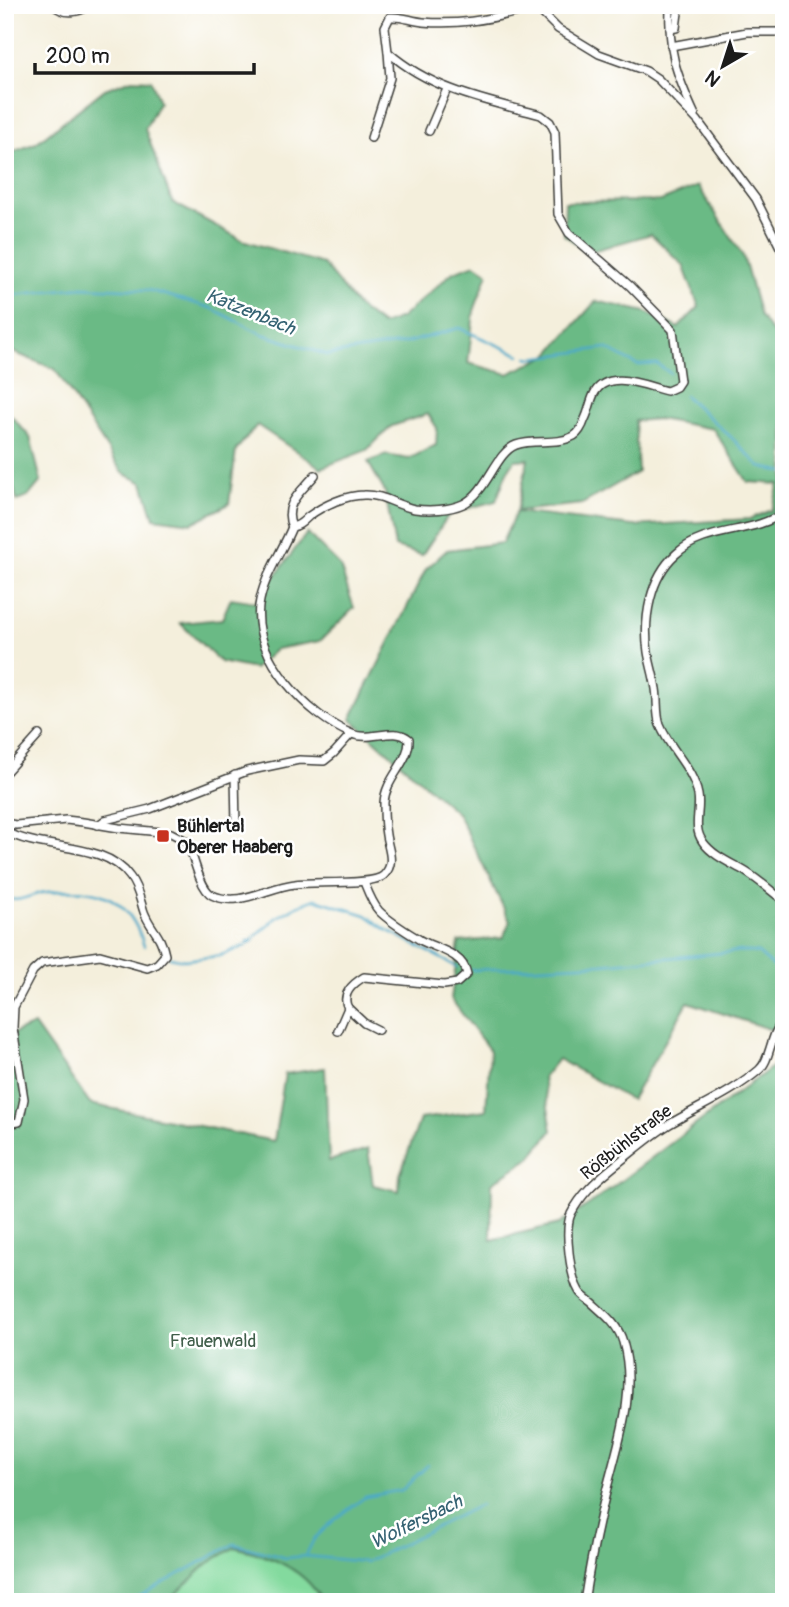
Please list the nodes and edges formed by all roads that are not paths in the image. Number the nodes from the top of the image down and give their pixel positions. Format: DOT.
graph roads {
  1 [pos="52,5"];
  2 [pos="93,5"];
  3 [pos="551,5"];
  4 [pos="670,5"];
  5 [pos="680,5"];
  6 [pos="524,6"];
  7 [pos="538,9"];
  8 [pos="670,29"];
  9 [pos="784,33"];
  10 [pos="671,46"];
  11 [pos="388,52"];
  12 [pos="447,89"];
  13 [pos="698,121"];
  14 [pos="429,131"];
  15 [pos="371,138"];
  16 [pos="784,255"];
  17 [pos="315,475"];
  18 [pos="784,512"];
  19 [pos="292,527"];
  20 [pos="351,734"];
  21 [pos="38,735"];
  22 [pos="5,772"];
  23 [pos="234,775"];
  24 [pos="5,822"];
  25 [pos="97,825"];
  26 [pos="236,827"];
  27 [pos="5,831"];
  28 [pos="364,882"];
  29 [pos="784,901"];
  30 [pos="348,1008"];
  31 [pos="784,1019"];
  32 [pos="378,1030"];
  33 [pos="338,1031"];
  34 [pos="5,1124"];
  35 [pos="584,1602"];
  1 -- 2 [label="street"];
  3 -- 7 [label="street"];
  4 -- 8 [label="street"];
  5 -- 8 [label="street"];
  6 -- 7 [label="street"];
  6 -- 11 [label="street"];
  7 -- 13 [label="street"];
  8 -- 10 [label="street"];
  9 -- 10 [label="street"];
  10 -- 13 [label="street"];
  11 -- 12 [label="street"];
  11 -- 15 [label="street"];
  12 -- 14 [label="street"];
  12 -- 19 [label="street"];
  13 -- 16 [label="street"];
  17 -- 19 [label="street"];
  18 -- 29 [label="street"];
  19 -- 20 [label="street"];
  20 -- 23 [label="street"];
  20 -- 28 [label="street"];
  21 -- 22 [label="street"];
  23 -- 25 [label="street"];
  23 -- 26 [label="street"];
  24 -- 25 [label="street"];
  25 -- 28 [label="street"];
  27 -- 34 [label="street"];
  28 -- 30 [label="street"];
  30 -- 32 [label="street"];
  30 -- 33 [label="street"];
  31 -- 35 [label="street, Rößbühlstraße"];
}
